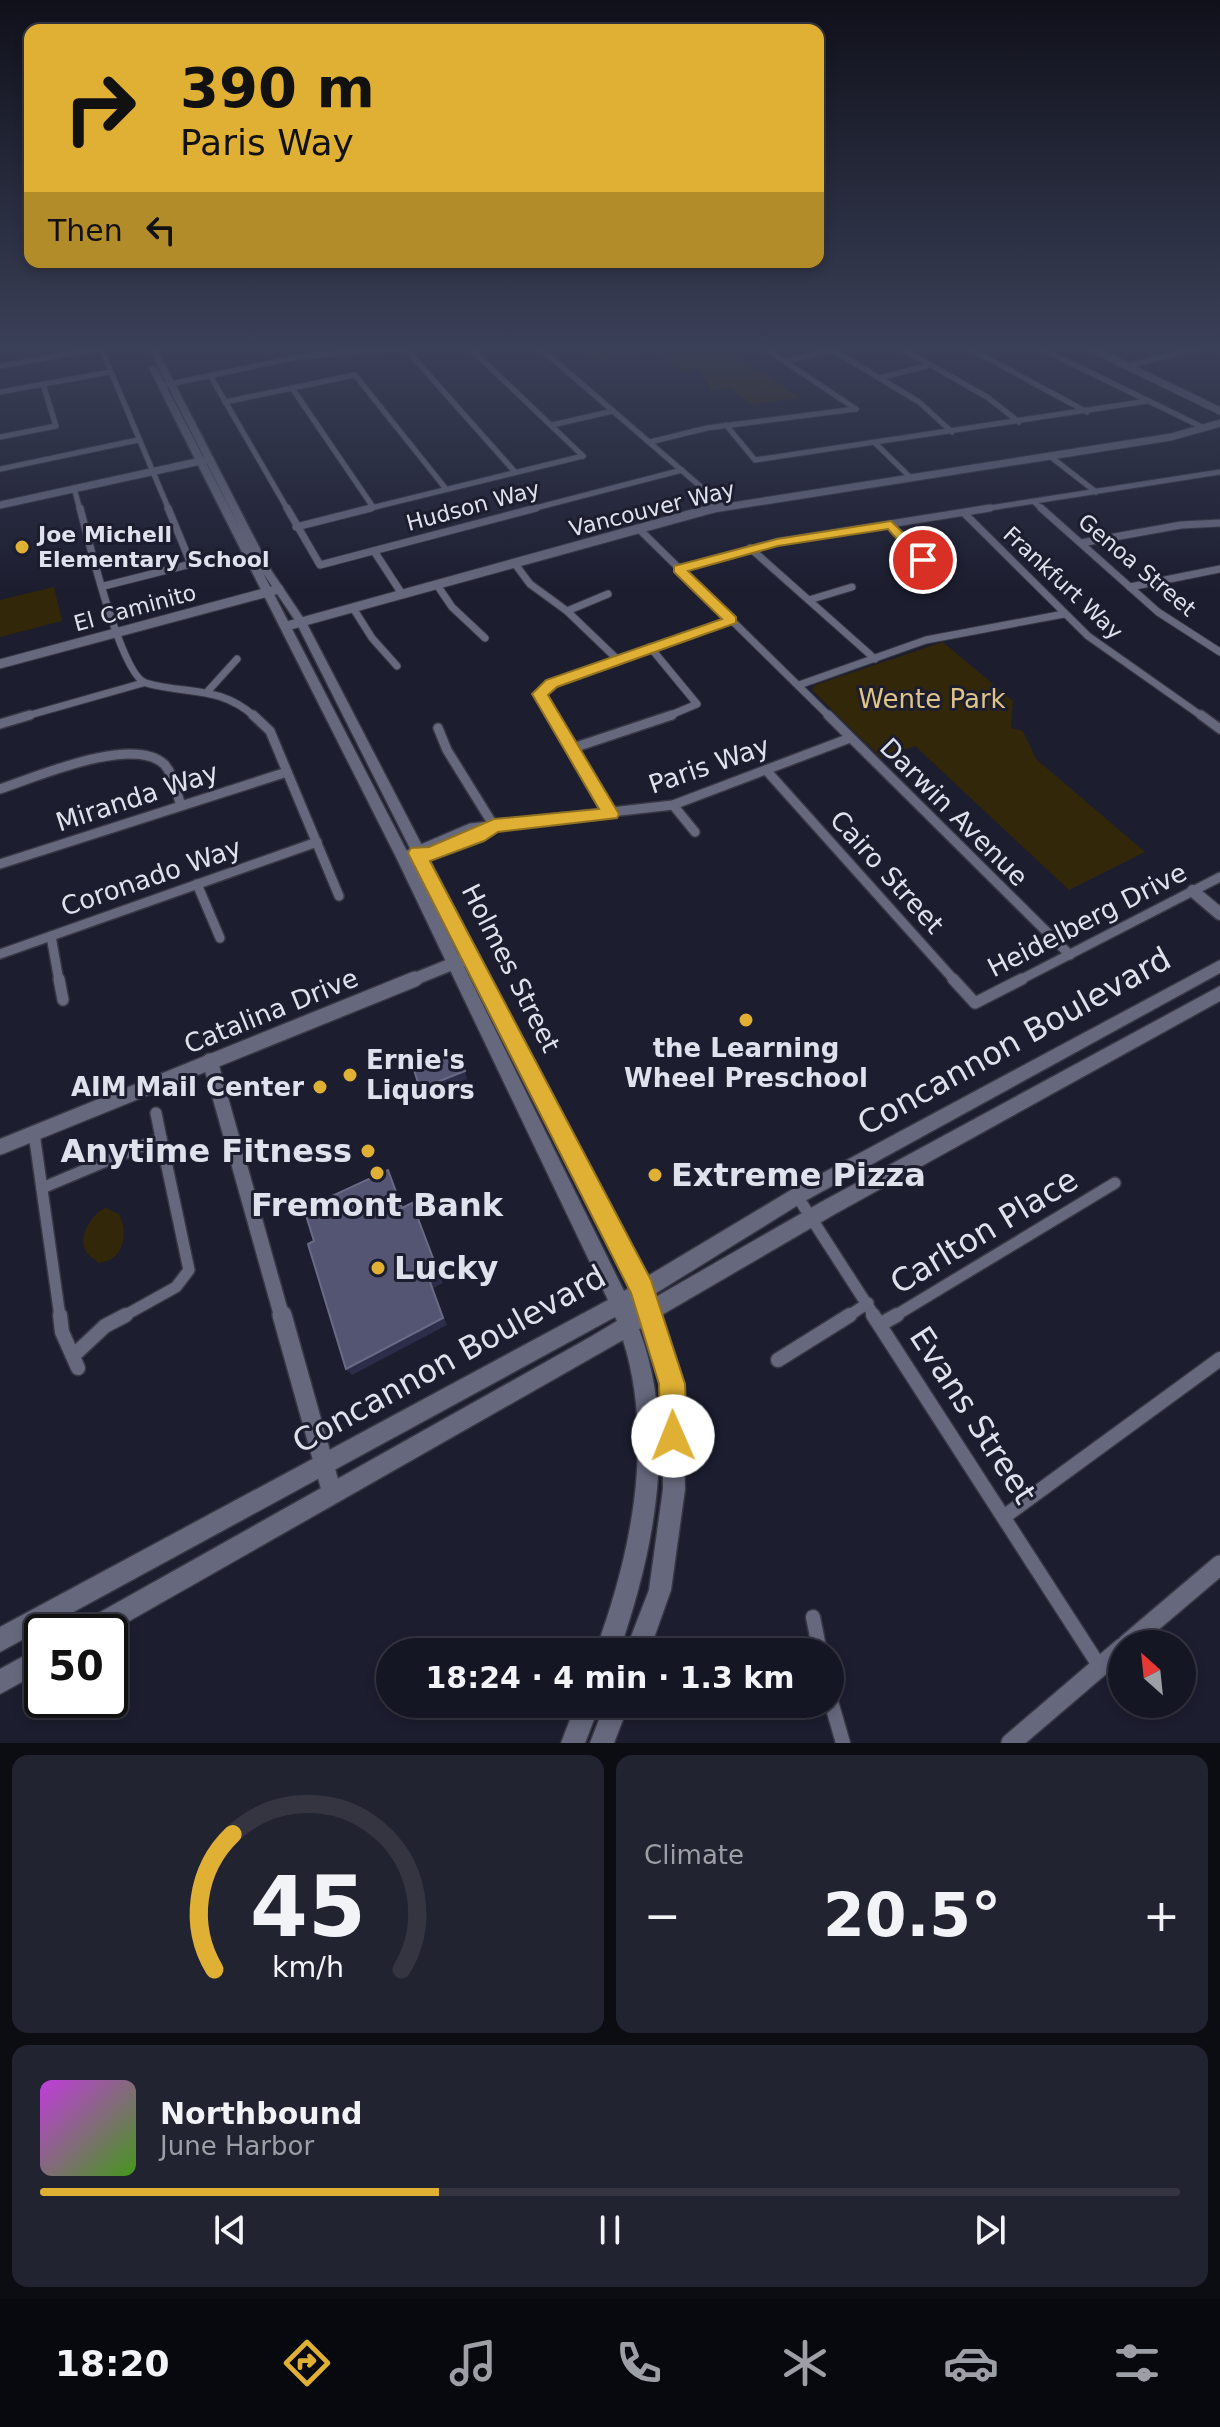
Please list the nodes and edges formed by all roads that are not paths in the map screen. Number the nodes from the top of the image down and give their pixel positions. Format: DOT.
graph roads {
  1 [pos="44,428"];
  2 [pos="133,428"];
  3 [pos="188,428"];
  4 [pos="240,428"];
  5 [pos="319,428"];
  6 [pos="398,428"];
  7 [pos="477,428"];
  8 [pos="555,428"];
  9 [pos="634,428"];
  10 [pos="711,428"];
  11 [pos="729,428"];
  12 [pos="948,428"];
  13 [pos="977,428"];
  14 [pos="1203,428"];
  15 [pos="952,432"];
  16 [pos="0,437"];
  17 [pos="138,440"];
  18 [pos="650,442"];
  19 [pos="875,443"];
  20 [pos="1051,457"];
  21 [pos="204,461"];
  22 [pos="0,469"];
  23 [pos="682,470"];
  24 [pos="152,471"];
  25 [pos="515,472"];
  26 [pos="1220,472"];
  27 [pos="911,478"];
  28 [pos="74,488"];
  29 [pos="446,489"];
  30 [pos="1096,492"];
  31 [pos="1034,502"];
  32 [pos="0,505"];
  33 [pos="723,506"];
  34 [pos="373,507"];
  35 [pos="964,513"];
  36 [pos="1220,523"];
  37 [pos="891,525"];
  38 [pos="296,527"];
  39 [pos="639,529"];
  40 [pos="1081,543"];
  41 [pos="750,548"];
  42 [pos="374,551"];
  43 [pos="515,564"];
  44 [pos="679,569"];
  45 [pos="1220,569"];
  46 [pos="939,577"];
  47 [pos="437,585"];
  48 [pos="104,586"];
  49 [pos="852,587"];
  50 [pos="1130,587"];
  51 [pos="274,591"];
  52 [pos="402,594"];
  53 [pos="608,594"];
  54 [pos="809,600"];
  55 [pos="353,608"];
  56 [pos="567,611"];
  57 [pos="1064,614"];
  58 [pos="731,620"];
  59 [pos="294,624"];
  60 [pos="116,633"];
  61 [pos="485,638"];
  62 [pos="1216,645"];
  63 [pos="650,647"];
  64 [pos="1220,652"];
  65 [pos="237,659"];
  66 [pos="617,659"];
  67 [pos="875,659"];
  68 [pos="0,664"];
  69 [pos="397,666"];
  70 [pos="143,683"];
  71 [pos="799,685"];
  72 [pos="208,691"];
  73 [pos="0,724"];
  74 [pos="438,728"];
  75 [pos="1220,729"];
  76 [pos="850,738"];
  77 [pos="573,748"];
  78 [pos="766,770"];
  79 [pos="287,772"];
  80 [pos="0,789"];
  81 [pos="181,805"];
  82 [pos="673,805"];
  83 [pos="610,814"];
  84 [pos="489,827"];
  85 [pos="695,832"];
  86 [pos="317,842"];
  87 [pos="410,855"];
  88 [pos="0,864"];
  89 [pos="1220,877"];
  90 [pos="197,884"];
  91 [pos="1193,891"];
  92 [pos="339,896"];
  93 [pos="1220,914"];
  94 [pos="51,936"];
  95 [pos="220,938"];
  96 [pos="0,954"];
  97 [pos="1070,955"];
  98 [pos="463,960"];
  99 [pos="1220,966"];
  100 [pos="1220,993"];
  101 [pos="63,1000"];
  102 [pos="975,1003"];
  103 [pos="210,1061"];
  104 [pos="156,1113"];
  105 [pos="34,1133"];
  106 [pos="161,1138"];
  107 [pos="0,1147"];
  108 [pos="1115,1183"];
  109 [pos="42,1188"];
  110 [pos="797,1196"];
  111 [pos="812,1218"];
  112 [pos="646,1300"];
  113 [pos="868,1303"];
  114 [pos="623,1314"];
  115 [pos="881,1324"];
  116 [pos="1220,1359"];
  117 [pos="778,1360"];
  118 [pos="324,1464"];
  119 [pos="332,1493"];
  120 [pos="1005,1516"];
  121 [pos="1220,1565"];
  122 [pos="119,1614"];
  123 [pos="813,1617"];
  124 [pos="1143,1630"];
  125 [pos="612,1638"];
  126 [pos="642,1638"];
  127 [pos="817,1638"];
  128 [pos="0,1640"];
  129 [pos="1108,1660"];
  130 [pos="1100,1667"];
  131 [pos="24,1668"];
  132 [pos="0,1682"];
  133 [pos="583,1718"];
  134 [pos="612,1718"];
  135 [pos="836,1718"];
  136 [pos="1020,1740"];
  137 [pos="573,1743"];
  138 [pos="602,1743"];
  139 [pos="843,1743"];
  1 -- 16 [label="street"];
  2 -- 17 [label="street"];
  3 -- 21 [label="main road, Holmes Street"];
  4 -- 38 [label="street"];
  5 -- 34 [label="street"];
  6 -- 29 [label="street"];
  7 -- 25 [label="street"];
  8 -- 25 [label="street"];
  9 -- 18 [label="street"];
  10 -- 18 [label="street"];
  11 -- 19 [label="street"];
  12 -- 15 [label="street"];
  13 -- 15 [label="street"];
  14 -- 20 [label="street, Vancouver Way"];
  15 -- 19 [label="street"];
  17 -- 22 [label="street"];
  17 -- 24 [label="street"];
  18 -- 23 [label="street"];
  19 -- 27 [label="street"];
  20 -- 27 [label="street, Vancouver Way"];
  20 -- 30 [label="street"];
  21 -- 24 [label="street"];
  21 -- 51 [label="main road, Holmes Street"];
  23 -- 33 [label="street"];
  23 -- 42 [label="street, Hudson Way"];
  24 -- 28 [label="street"];
  24 -- 48 [label="street"];
  25 -- 29 [label="street"];
  26 -- 30 [label="street"];
  27 -- 33 [label="street, Vancouver Way"];
  28 -- 32 [label="street"];
  28 -- 48 [label="street"];
  29 -- 34 [label="street"];
  30 -- 31 [label="street"];
  31 -- 35 [label="street"];
  31 -- 40 [label="street, Genoa Street"];
  33 -- 39 [label="street, Vancouver Way"];
  34 -- 38 [label="street"];
  35 -- 37 [label="street"];
  35 -- 57 [label="street, Frankfurt Way"];
  36 -- 40 [label="street"];
  37 -- 41 [label="street"];
  37 -- 46 [label="street"];
  38 -- 42 [label="street, Hudson Way"];
  39 -- 43 [label="street, Vancouver Way"];
  39 -- 44 [label="street, Darwin Avenue"];
  40 -- 50 [label="street, Genoa Street"];
  41 -- 44 [label="street"];
  41 -- 54 [label="street"];
  42 -- 52 [label="street"];
  43 -- 47 [label="street, Vancouver Way"];
  43 -- 56 [label="street"];
  44 -- 58 [label="street, Darwin Avenue"];
  45 -- 50 [label="street"];
  47 -- 52 [label="street, Vancouver Way"];
  47 -- 61 [label="street"];
  48 -- 60 [label="street"];
  49 -- 54 [label="street"];
  50 -- 62 [label="street, Genoa Street"];
  51 -- 59 [label="main road, Holmes Street"];
  51 -- 60 [label="street, El Caminito"];
  52 -- 55 [label="street, Vancouver Way"];
  53 -- 56 [label="street"];
  54 -- 67 [label="street"];
  55 -- 59 [label="street, Vancouver Way"];
  55 -- 69 [label="street"];
  56 -- 66 [label="street"];
  57 -- 67 [label="street"];
  57 -- 75 [label="street, Frankfurt Way"];
  58 -- 63 [label="street"];
  58 -- 71 [label="street, Darwin Avenue"];
  59 -- 87 [label="main road, Holmes Street"];
  60 -- 68 [label="street, El Caminito"];
  60 -- 70 [label="street"];
  62 -- 64 [label="street, Genoa Street"];
  63 -- 66 [label="street"];
  63 -- 77 [label="street"];
  65 -- 72 [label="street"];
  66 -- 77 [label="street"];
  67 -- 71 [label="street"];
  70 -- 72 [label="street"];
  70 -- 73 [label="street"];
  71 -- 76 [label="street, Darwin Avenue"];
  72 -- 79 [label="street"];
  74 -- 84 [label="street"];
  76 -- 78 [label="street, Paris Way"];
  76 -- 97 [label="street, Darwin Avenue"];
  77 -- 83 [label="street"];
  78 -- 82 [label="street, Paris Way"];
  78 -- 102 [label="street, Cairo Street"];
  79 -- 81 [label="street, Miranda Way"];
  79 -- 86 [label="street"];
  80 -- 81 [label="street"];
  81 -- 88 [label="street, Miranda Way"];
  82 -- 83 [label="street, Paris Way"];
  82 -- 85 [label="street"];
  83 -- 84 [label="street, Paris Way"];
  84 -- 87 [label="street, Paris Way"];
  86 -- 90 [label="street, Coronado Way"];
  86 -- 92 [label="street"];
  87 -- 98 [label="main road, Holmes Street"];
  89 -- 91 [label="street, Heidelberg Drive"];
  90 -- 94 [label="street, Coronado Way"];
  90 -- 95 [label="street"];
  91 -- 93 [label="street"];
  91 -- 97 [label="street, Heidelberg Drive"];
  94 -- 96 [label="street, Coronado Way"];
  94 -- 101 [label="street"];
  97 -- 102 [label="street, Heidelberg Drive"];
  98 -- 103 [label="street, Catalina Drive"];
  98 -- 112 [label="main road, Holmes Street"];
  98 -- 114 [label="main road, Holmes Street"];
  99 -- 110 [label="main road, Concannon Boulevard"];
  100 -- 111 [label="main road, Concannon Boulevard"];
  103 -- 105 [label="street, Catalina Drive"];
  103 -- 118 [label="street"];
  104 -- 106 [label="street"];
  105 -- 107 [label="street, Catalina Drive"];
  105 -- 109 [label="street"];
  106 -- 109 [label="street"];
  106 -- 109 [label="street"];
  108 -- 115 [label="street, Carlton Place"];
  110 -- 111 [label="street, Evans Street"];
  110 -- 112 [label="main road, Concannon Boulevard"];
  111 -- 112 [label="main road, Concannon Boulevard"];
  111 -- 113 [label="street, Evans Street"];
  112 -- 114 [label="main road, Concannon Boulevard"];
  112 -- 126 [label="main road, Holmes Street"];
  113 -- 115 [label="street, Evans Street"];
  113 -- 117 [label="street"];
  114 -- 118 [label="main road, Concannon Boulevard"];
  114 -- 119 [label="main road, Concannon Boulevard"];
  114 -- 125 [label="main road, Holmes Street"];
  115 -- 120 [label="street, Evans Street"];
  116 -- 120 [label="street"];
  118 -- 119 [label="street"];
  118 -- 128 [label="main road, Concannon Boulevard"];
  119 -- 122 [label="main road, Concannon Boulevard"];
  120 -- 130 [label="street, Evans Street"];
  121 -- 124 [label="street"];
  123 -- 127 [label="street"];
  129 -- 130 [label="street"];
  130 -- 136 [label="street"];
  131 -- 132 [label="main road"];
  133 -- 137 [label="main road"];
  134 -- 138 [label="main road"];
  135 -- 139 [label="street"];
}
